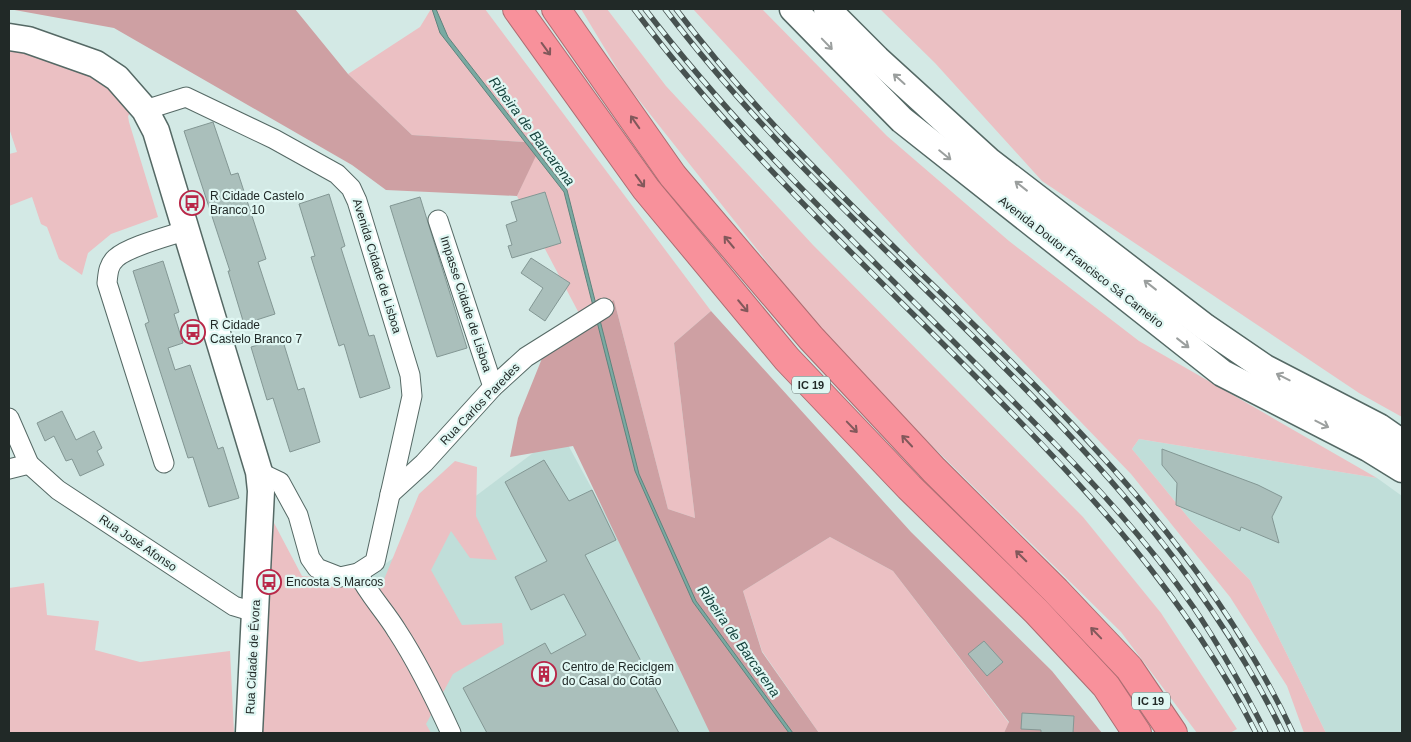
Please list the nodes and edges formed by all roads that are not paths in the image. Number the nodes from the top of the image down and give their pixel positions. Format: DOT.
graph roads {
  1 [pos="518,9"];
  2 [pos="556,9"];
  3 [pos="793,9"];
  4 [pos="827,9"];
  5 [pos="9,37"];
  6 [pos="145,110"];
  7 [pos="438,220"];
  8 [pos="188,230"];
  9 [pos="604,308"];
  10 [pos="493,387"];
  11 [pos="9,418"];
  12 [pos="1402,442"];
  13 [pos="164,463"];
  14 [pos="29,464"];
  15 [pos="9,469"];
  16 [pos="1402,469"];
  17 [pos="260,481"];
  18 [pos="390,494"];
  19 [pos="361,579"];
  20 [pos="254,612"];
  21 [pos="249,733"];
  22 [pos="451,733"];
  23 [pos="1136,733"];
  24 [pos="1172,733"];
  1 -- 23 [label="highway, IC 19, one-way"];
  24 -- 2 [label="highway, IC 19, one-way"];
  3 -- 16 [label="main road, Avenida Doutor Francisco Sá Carneiro, one-way"];
  12 -- 4 [label="main road, Avenida Doutor Francisco Sá Carneiro, one-way"];
  5 -- 6 [label="main road"];
  6 -- 8 [label="main road, Rua Cidade de Évora"];
  6 -- 18 [label="street, Avenida Cidade de Lisboa"];
  7 -- 10 [label="street, Impasse Cidade de Lisboa"];
  8 -- 13 [label="street"];
  8 -- 17 [label="main road, Rua Cidade de Évora"];
  9 -- 10 [label="street, Rua Carlos Paredes"];
  10 -- 18 [label="street, Rua Carlos Paredes"];
  11 -- 14 [label="street"];
  14 -- 15 [label="street"];
  14 -- 20 [label="street, Rua José Afonso"];
  17 -- 19 [label="street"];
  17 -- 20 [label="main road, Rua Cidade de Évora"];
  18 -- 19 [label="street, Avenida Cidade de Lisboa"];
  19 -- 22 [label="street"];
  20 -- 21 [label="main road, Rua Cidade de Évora"];
}
